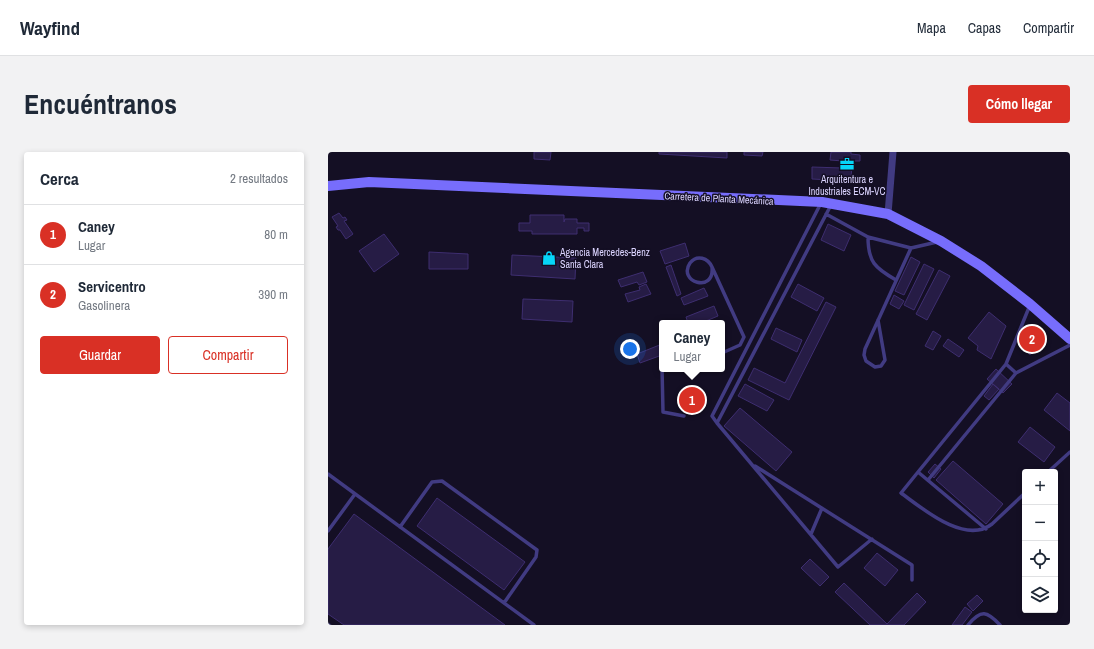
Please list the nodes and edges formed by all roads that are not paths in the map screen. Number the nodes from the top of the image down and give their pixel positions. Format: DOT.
graph roads {
  1 [pos="893,152"];
  2 [pos="328,186"];
  3 [pos="826,203"];
  4 [pos="826,214"];
  5 [pos="888,214"];
  6 [pos="868,237"];
  7 [pos="941,241"];
  8 [pos="911,248"];
  9 [pos="712,267"];
  10 [pos="896,280"];
  11 [pos="1030,304"];
  12 [pos="878,320"];
  13 [pos="1070,339"];
  14 [pos="1070,345"];
  15 [pos="725,352"];
  16 [pos="1006,364"];
  17 [pos="662,372"];
  18 [pos="1016,373"];
  19 [pos="684,416"];
  20 [pos="717,423"];
  21 [pos="1070,452"];
  22 [pos="752,465"];
  23 [pos="1051,469"];
  24 [pos="918,472"];
  25 [pos="328,474"];
  26 [pos="928,480"];
  27 [pos="355,494"];
  28 [pos="1022,497"];
  29 [pos="822,508"];
  30 [pos="400,527"];
  31 [pos="986,528"];
  32 [pos="328,531"];
  33 [pos="811,534"];
  34 [pos="872,539"];
  35 [pos="912,580"];
  36 [pos="504,603"];
  37 [pos="534,625"];
  38 [pos="968,625"];
  39 [pos="1000,625"];
  1 -- 5 [label="street"];
  2 -- 3 [label="street, Carretera de Planta Mecánica"];
  3 -- 4 [label="lane"];
  3 -- 5 [label="street, Carretera de Planta Mecánica"];
  3 -- 20 [label="lane"];
  4 -- 6 [label="lane"];
  4 -- 20 [label="lane"];
  5 -- 7 [label="street, Carretera de Planta Mecánica"];
  6 -- 8 [label="lane"];
  6 -- 10 [label="lane"];
  7 -- 8 [label="lane"];
  7 -- 11 [label="street, Carretera de Planta Mecánica"];
  8 -- 10 [label="lane"];
  9 -- 9 [label="lane"];
  9 -- 15 [label="lane"];
  10 -- 12 [label="lane"];
  11 -- 13 [label="street, Carretera de Planta Mecánica"];
  11 -- 16 [label="lane"];
  12 -- 12 [label="lane"];
  14 -- 18 [label="lane"];
  16 -- 18 [label="lane"];
  16 -- 24 [label="lane"];
  17 -- 19 [label="lane"];
  18 -- 26 [label="lane"];
  20 -- 22 [label="lane"];
  21 -- 23 [label="lane"];
  22 -- 29 [label="lane"];
  22 -- 33 [label="lane"];
  24 -- 26 [label="lane"];
  24 -- 31 [label="lane"];
  25 -- 27 [label="lane"];
  26 -- 31 [label="lane"];
  27 -- 30 [label="lane"];
  27 -- 32 [label="lane"];
  28 -- 31 [label="lane"];
  29 -- 33 [label="lane"];
  29 -- 34 [label="lane"];
  30 -- 36 [label="lane"];
  30 -- 36 [label="lane"];
  33 -- 34 [label="lane"];
  34 -- 35 [label="lane"];
  36 -- 37 [label="lane"];
  38 -- 39 [label="lane"];
}
